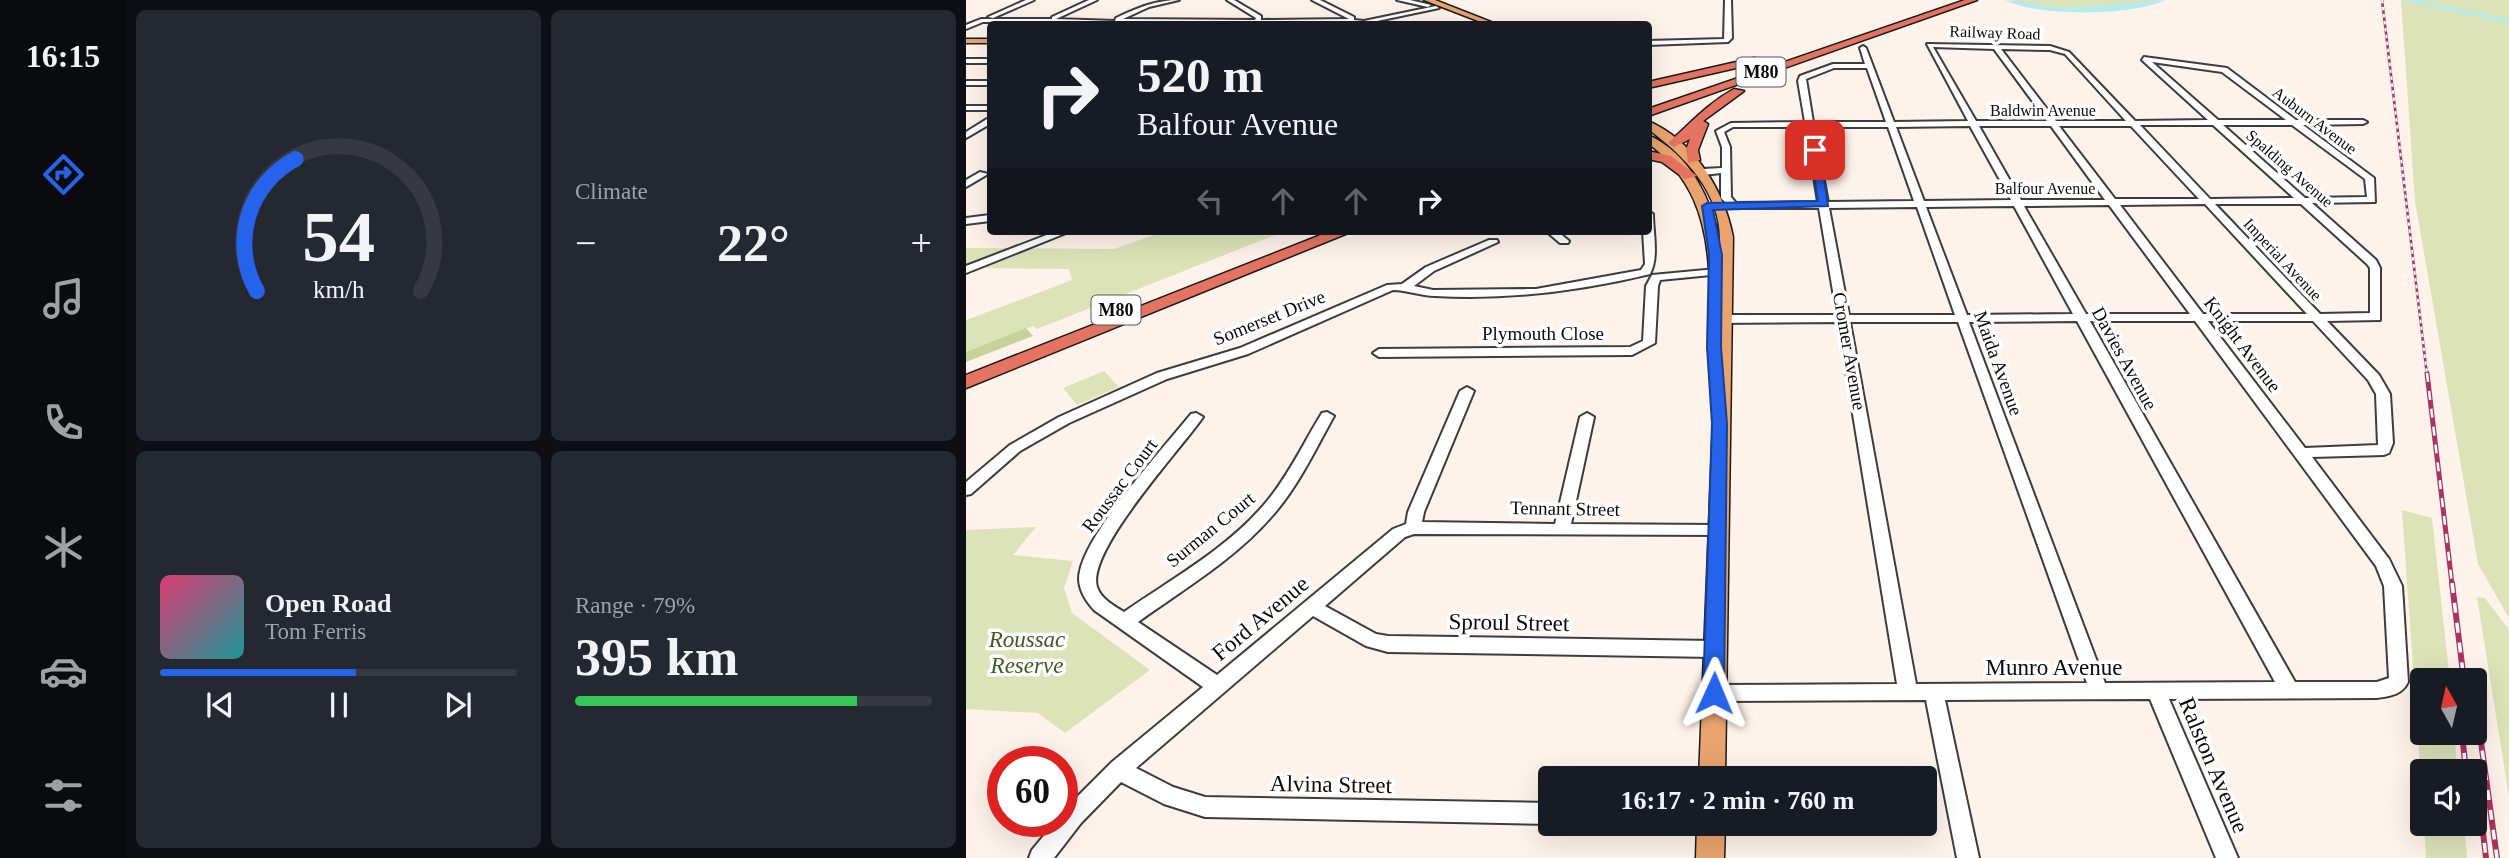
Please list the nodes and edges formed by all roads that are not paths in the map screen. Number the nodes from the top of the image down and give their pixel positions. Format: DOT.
graph roads {
  1 [pos="1031,0"];
  2 [pos="1094,0"];
  3 [pos="1176,0"];
  4 [pos="1230,0"];
  5 [pos="1315,0"];
  6 [pos="1400,0"];
  7 [pos="1416,0"];
  8 [pos="1728,0"];
  9 [pos="1956,0"];
  10 [pos="1973,0"];
  11 [pos="1431,5"];
  12 [pos="1050,20"];
  13 [pos="980,21"];
  14 [pos="1116,21"];
  15 [pos="1257,21"];
  16 [pos="1354,21"];
  17 [pos="1367,21"];
  18 [pos="1471,21"];
  19 [pos="1482,21"];
  20 [pos="1846,35"];
  21 [pos="966,41"];
  22 [pos="987,41"];
  23 [pos="1864,42"];
  24 [pos="1652,43"];
  25 [pos="1930,44"];
  26 [pos="1995,46"];
  27 [pos="2059,50"];
  28 [pos="1784,52"];
  29 [pos="1766,57"];
  30 [pos="2144,59"];
  31 [pos="966,61"];
  32 [pos="987,61"];
  33 [pos="1869,66"];
  34 [pos="966,83"];
  35 [pos="987,83"];
  36 [pos="1652,84"];
  37 [pos="1652,105"];
  38 [pos="966,108"];
  39 [pos="987,108"];
  40 [pos="1652,112"];
  41 [pos="1706,112"];
  42 [pos="2363,122"];
  43 [pos="987,124"];
  44 [pos="1810,124"];
  45 [pos="1891,124"];
  46 [pos="1972,124"];
  47 [pos="2053,124"];
  48 [pos="2134,124"];
  49 [pos="2215,124"];
  50 [pos="2296,124"];
  51 [pos="1652,127"];
  52 [pos="966,135"];
  53 [pos="1674,143"];
  54 [pos="1652,151"];
  55 [pos="1693,160"];
  56 [pos="1725,170"];
  57 [pos="1697,174"];
  58 [pos="2368,202"];
  59 [pos="2017,203"];
  60 [pos="2113,203"];
  61 [pos="2209,203"];
  62 [pos="2305,203"];
  63 [pos="1716,204"];
  64 [pos="1824,204"];
  65 [pos="1921,204"];
  66 [pos="987,218"];
  67 [pos="966,221"];
  68 [pos="1044,235"];
  69 [pos="1303,235"];
  70 [pos="1308,235"];
  71 [pos="1335,235"];
  72 [pos="1342,235"];
  73 [pos="1556,235"];
  74 [pos="1648,235"];
  75 [pos="1564,241"];
  76 [pos="1493,242"];
  77 [pos="1266,251"];
  78 [pos="966,270"];
  79 [pos="1721,271"];
  80 [pos="1239,273"];
  81 [pos="1651,275"];
  82 [pos="1405,287"];
  83 [pos="2080,318"];
  84 [pos="2199,318"];
  85 [pos="2317,318"];
  86 [pos="1721,319"];
  87 [pos="1844,319"];
  88 [pos="1962,319"];
  89 [pos="1379,353"];
  90 [pos="966,368"];
  91 [pos="966,382"];
  92 [pos="1467,391"];
  93 [pos="1196,416"];
  94 [pos="1326,416"];
  95 [pos="1587,417"];
  96 [pos="2301,453"];
  97 [pos="967,488"];
  98 [pos="1413,528"];
  99 [pos="1562,529"];
  100 [pos="1717,531"];
  101 [pos="1312,607"];
  102 [pos="1124,622"];
  103 [pos="1714,649"];
  104 [pos="1217,686"];
  105 [pos="2394,687"];
  106 [pos="2099,691"];
  107 [pos="2156,691"];
  108 [pos="2290,691"];
  109 [pos="1908,692"];
  110 [pos="1934,692"];
  111 [pos="1714,693"];
  112 [pos="1712,766"];
  113 [pos="1119,769"];
  114 [pos="1538,814"];
  115 [pos="1711,836"];
  116 [pos="1040,858"];
  117 [pos="1710,858"];
  118 [pos="1968,858"];
  119 [pos="2227,858"];
  1 -- 13 [label="street"];
  2 -- 12 [label="street"];
  3 -- 14 [label="street"];
  4 -- 15 [label="street"];
  5 -- 16 [label="street"];
  6 -- 11 [label="street"];
  7 -- 11 [label="main road"];
  8 -- 24 [label="street"];
  9 -- 20 [label="highway, M80"];
  10 -- 23 [label="highway, M80"];
  11 -- 17 [label="street"];
  11 -- 18 [label="main road"];
  11 -- 19 [label="main road"];
  12 -- 13 [label="street"];
  12 -- 14 [label="street"];
  14 -- 15 [label="street"];
  20 -- 28 [label="highway"];
  20 -- 37 [label="highway, M80"];
  21 -- 22 [label="main road"];
  23 -- 33 [label="street, Maida Avenue"];
  23 -- 40 [label="highway, M80"];
  23 -- 41 [label="highway"];
  25 -- 26 [label="street, Railway Road"];
  25 -- 46 [label="street, Davies Avenue"];
  26 -- 27 [label="street, Railway Road"];
  26 -- 47 [label="street, Knight Avenue"];
  27 -- 48 [label="street, Imperial Avenue"];
  29 -- 36 [label="highway"];
  30 -- 49 [label="street, Spalding Avenue"];
  30 -- 50 [label="street, Auburn Avenue"];
  31 -- 32 [label="street"];
  33 -- 44 [label="street, Cromer Avenue"];
  33 -- 45 [label="street, Maida Avenue"];
  34 -- 35 [label="street"];
  38 -- 39 [label="street"];
  41 -- 53 [label="highway"];
  41 -- 55 [label="highway"];
  42 -- 50 [label="street, Baldwin Avenue"];
  43 -- 52 [label="street"];
  44 -- 45 [label="street, Baldwin Avenue"];
  44 -- 56 [label="street, Baldwin Avenue"];
  44 -- 64 [label="street, Cromer Avenue"];
  45 -- 46 [label="street, Baldwin Avenue"];
  45 -- 65 [label="street, Maida Avenue"];
  46 -- 47 [label="street, Baldwin Avenue"];
  46 -- 59 [label="street, Davies Avenue"];
  47 -- 48 [label="street, Baldwin Avenue"];
  47 -- 60 [label="street, Knight Avenue"];
  48 -- 49 [label="street, Baldwin Avenue"];
  48 -- 61 [label="street, Imperial Avenue"];
  49 -- 50 [label="street, Baldwin Avenue"];
  49 -- 62 [label="street, Spalding Avenue"];
  50 -- 58 [label="street, Auburn Avenue"];
  51 -- 53 [label="main road"];
  53 -- 54 [label="main road"];
  53 -- 55 [label="main road"];
  54 -- 57 [label="highway"];
  55 -- 57 [label="main road"];
  56 -- 57 [label="street"];
  56 -- 63 [label="street"];
  57 -- 63 [label="main road"];
  57 -- 63 [label="main road"];
  58 -- 62 [label="street, Balfour Avenue"];
  59 -- 60 [label="street, Balfour Avenue"];
  59 -- 65 [label="street, Balfour Avenue"];
  59 -- 83 [label="street, Davies Avenue"];
  60 -- 61 [label="street, Balfour Avenue"];
  60 -- 84 [label="street, Knight Avenue"];
  61 -- 62 [label="street, Balfour Avenue"];
  61 -- 85 [label="street, Imperial Avenue"];
  62 -- 85 [label="street, Spalding Avenue"];
  63 -- 64 [label="street, Balfour Avenue"];
  63 -- 79 [label="main road"];
  64 -- 65 [label="street, Balfour Avenue"];
  64 -- 87 [label="street, Cromer Avenue"];
  65 -- 88 [label="street, Maida Avenue"];
  66 -- 67 [label="street"];
  68 -- 78 [label="street"];
  69 -- 77 [label="highway"];
  70 -- 77 [label="highway, M80"];
  71 -- 80 [label="highway, M80"];
  72 -- 80 [label="highway"];
  73 -- 75 [label="street"];
  74 -- 81 [label="street"];
  76 -- 82 [label="street"];
  77 -- 90 [label="highway, M80"];
  79 -- 81 [label="street, Somerset Drive"];
  79 -- 86 [label="main road"];
  80 -- 91 [label="highway, M80"];
  81 -- 82 [label="street, Somerset Drive"];
  81 -- 89 [label="street, Plymouth Close"];
  82 -- 97 [label="street, Somerset Drive"];
  83 -- 84 [label="street"];
  83 -- 88 [label="street"];
  83 -- 108 [label="street, Davies Avenue"];
  84 -- 85 [label="street"];
  84 -- 96 [label="street, Knight Avenue"];
  85 -- 96 [label="street, Imperial Avenue"];
  86 -- 87 [label="street"];
  86 -- 100 [label="main road"];
  87 -- 88 [label="street"];
  87 -- 109 [label="street, Cromer Avenue"];
  88 -- 106 [label="street, Maida Avenue"];
  92 -- 98 [label="street"];
  93 -- 102 [label="street, Roussac Court"];
  94 -- 102 [label="street, Surman Court"];
  95 -- 99 [label="street"];
  96 -- 105 [label="street, Knight Avenue"];
  98 -- 99 [label="street, Tennant Street"];
  98 -- 101 [label="street, Ford Avenue"];
  99 -- 100 [label="street, Tennant Street"];
  100 -- 103 [label="main road"];
  101 -- 103 [label="street, Sproul Street"];
  101 -- 104 [label="street, Ford Avenue"];
  102 -- 104 [label="street, Roussac Court"];
  103 -- 111 [label="main road"];
  104 -- 113 [label="street, Ford Avenue"];
  105 -- 108 [label="street, Munro Avenue"];
  106 -- 107 [label="street, Munro Avenue"];
  106 -- 110 [label="street, Munro Avenue"];
  107 -- 108 [label="street, Munro Avenue"];
  107 -- 119 [label="street, Ralston Avenue"];
  109 -- 110 [label="street, Munro Avenue"];
  109 -- 111 [label="street, Munro Avenue"];
  110 -- 118 [label="street"];
  111 -- 112 [label="main road"];
  113 -- 114 [label="street, Alvina Street"];
  113 -- 116 [label="street, Ford Avenue"];
  115 -- 117 [label="main road"];
}
